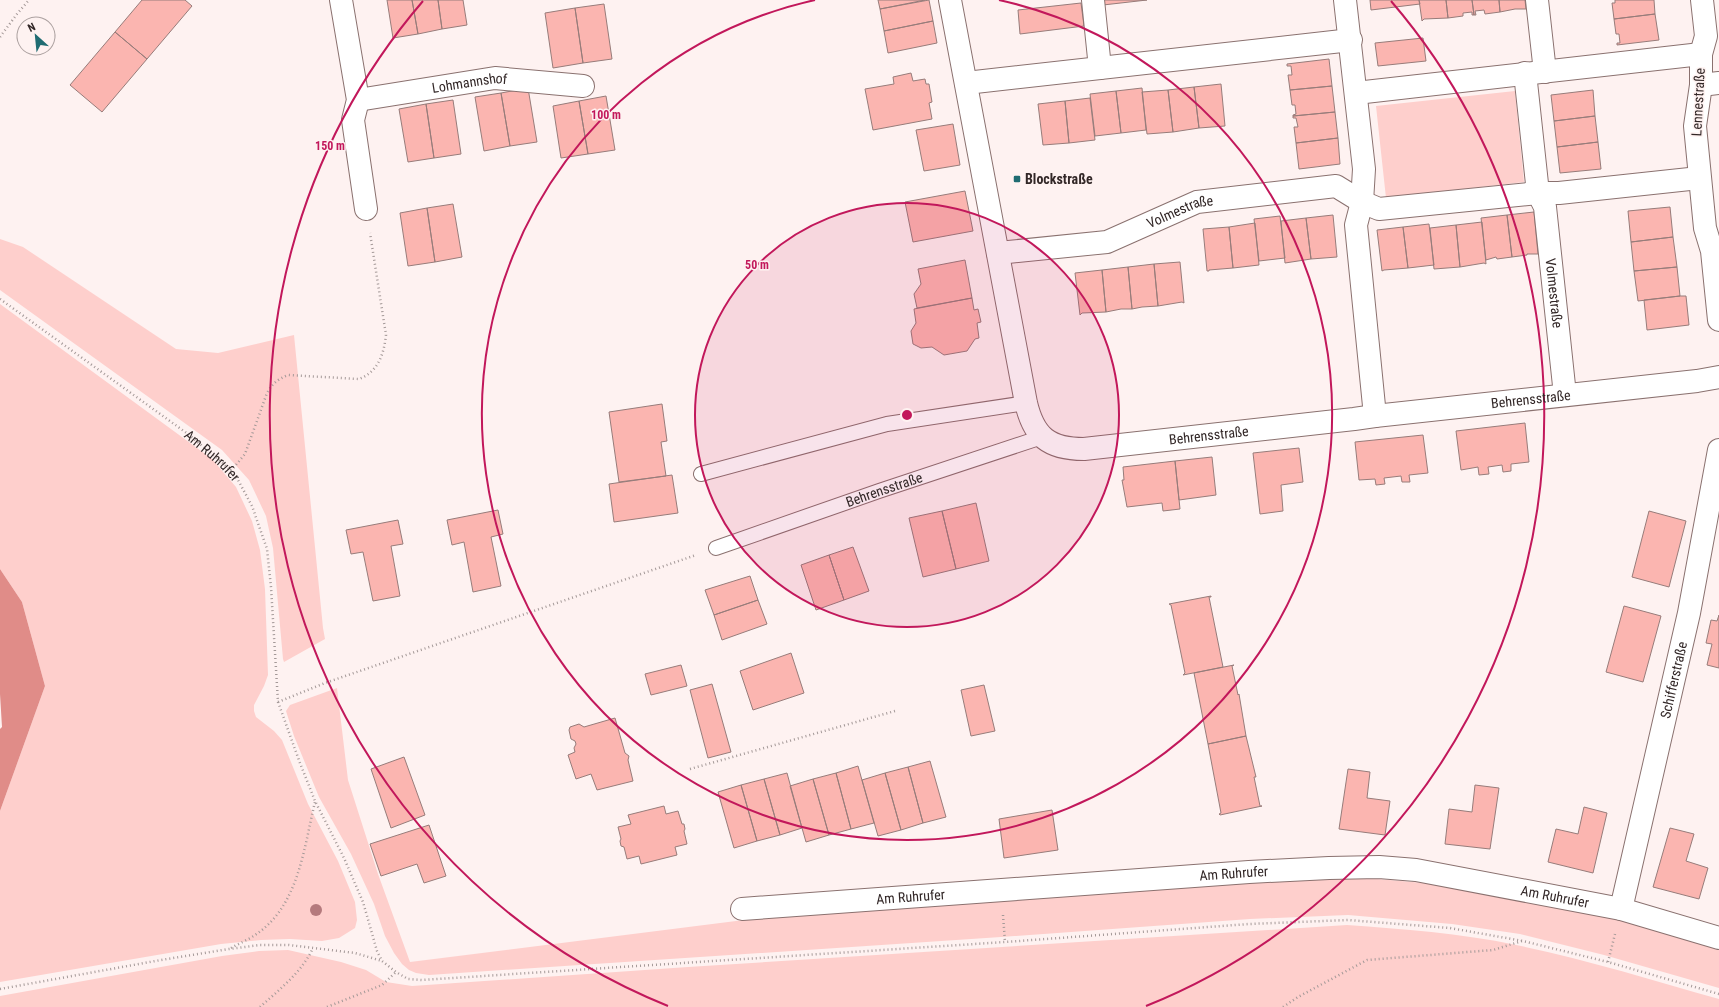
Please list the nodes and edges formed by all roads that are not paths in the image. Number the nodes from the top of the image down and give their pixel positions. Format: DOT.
graph roads {
  1 [pos="342,0"];
  2 [pos="950,0"];
  3 [pos="1093,0"];
  4 [pos="1346,0"];
  5 [pos="1537,0"];
  6 [pos="1702,0"];
  7 [pos="1350,40"];
  8 [pos="1701,54"];
  9 [pos="1100,68"];
  10 [pos="1535,72"];
  11 [pos="966,83"];
  12 [pos="1710,84"];
  13 [pos="583,86"];
  14 [pos="1356,93"];
  15 [pos="358,100"];
  16 [pos="1699,178"];
  17 [pos="1538,193"];
  18 [pos="1362,202"];
  19 [pos="366,209"];
  20 [pos="1712,228"];
  21 [pos="998,253"];
  22 [pos="1719,320"];
  23 [pos="1719,377"];
  24 [pos="1565,395"];
  25 [pos="1026,403"];
  26 [pos="1375,416"];
  27 [pos="1042,437"];
  28 [pos="1719,450"];
  29 [pos="701,474"];
  30 [pos="716,548"];
  31 [pos="1621,908"];
  32 [pos="742,909"];
  33 [pos="1719,938"];
  1 -- 15 [label="street"];
  2 -- 11 [label="street"];
  3 -- 9 [label="street"];
  4 -- 7 [label="street"];
  5 -- 10 [label="street, Volmestraße"];
  6 -- 8 [label="street, Lennestraße"];
  7 -- 9 [label="street"];
  7 -- 14 [label="street"];
  8 -- 10 [label="street"];
  8 -- 12 [label="street, Lennestraße"];
  9 -- 11 [label="street"];
  10 -- 14 [label="street"];
  10 -- 17 [label="street, Volmestraße"];
  11 -- 21 [label="street"];
  12 -- 16 [label="street, Lennestraße"];
  13 -- 15 [label="street, Lohmannshof"];
  14 -- 18 [label="street"];
  15 -- 19 [label="street"];
  16 -- 17 [label="street, Volmestraße"];
  16 -- 20 [label="street, Lennestraße"];
  17 -- 18 [label="street, Volmestraße"];
  17 -- 24 [label="street, Volmestraße"];
  18 -- 21 [label="street, Volmestraße"];
  18 -- 26 [label="street"];
  20 -- 22 [label="street, Lennestraße"];
  21 -- 25 [label="street"];
  23 -- 24 [label="street, Behrensstraße"];
  24 -- 26 [label="street, Behrensstraße"];
  25 -- 27 [label="street"];
  25 -- 29 [label="lane"];
  26 -- 27 [label="street, Behrensstraße"];
  27 -- 30 [label="lane, Behrensstraße"];
  28 -- 31 [label="street, Schifferstraße"];
  31 -- 32 [label="street, Am Ruhrufer"];
  31 -- 33 [label="street, Am Ruhrufer"];
}
